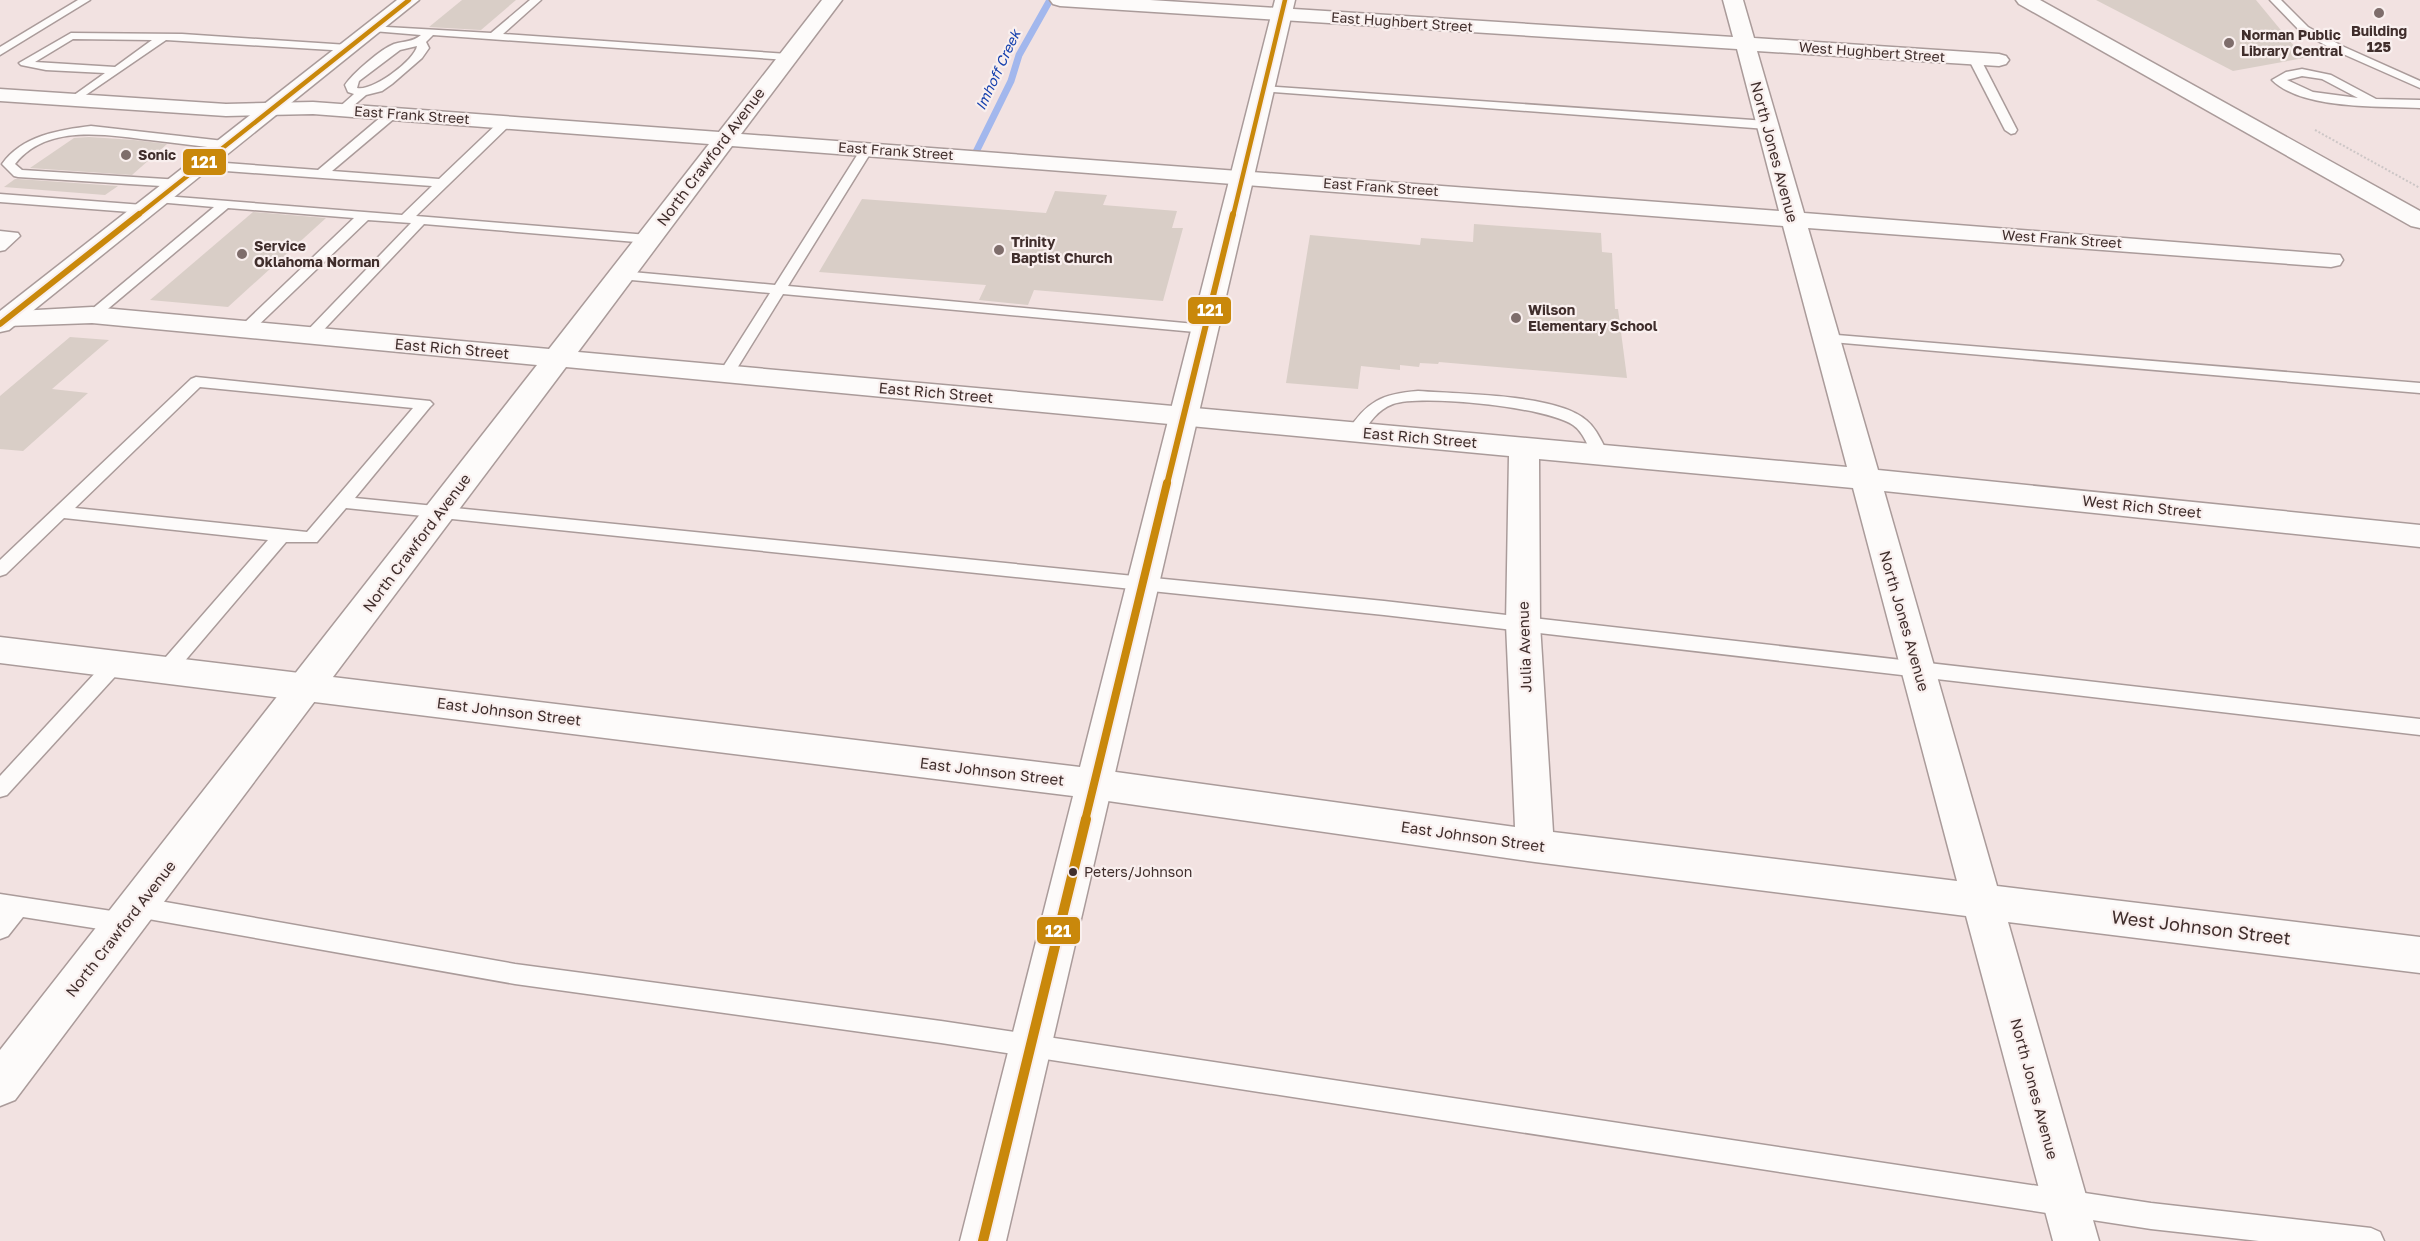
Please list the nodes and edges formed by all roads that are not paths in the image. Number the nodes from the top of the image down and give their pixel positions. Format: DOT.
graph roads {
  1 [pos="85,0"];
  2 [pos="409,0"];
  3 [pos="536,0"];
  4 [pos="832,0"];
  5 [pos="1060,0"];
  6 [pos="1065,0"];
  7 [pos="1733,0"];
  8 [pos="2026,0"];
  9 [pos="2057,0"];
  10 [pos="2275,0"];
  11 [pos="1283,7"];
  12 [pos="373,28"];
  13 [pos="430,32"];
  14 [pos="493,37"];
  15 [pos="162,38"];
  16 [pos="420,42"];
  17 [pos="1745,44"];
  18 [pos="348,48"];
  19 [pos="0,52"];
  20 [pos="788,57"];
  21 [pos="1974,58"];
  22 [pos="1999,60"];
  23 [pos="117,70"];
  24 [pos="2420,85"];
  25 [pos="1263,89"];
  26 [pos="362,93"];
  27 [pos="0,95"];
  28 [pos="74,100"];
  29 [pos="2372,100"];
  30 [pos="2420,104"];
  31 [pos="271,108"];
  32 [pos="342,110"];
  33 [pos="392,114"];
  34 [pos="506,122"];
  35 [pos="1767,125"];
  36 [pos="2011,130"];
  37 [pos="725,138"];
  38 [pos="224,145"];
  39 [pos="867,149"];
  40 [pos="199,165"];
  41 [pos="321,174"];
  42 [pos="1242,177"];
  43 [pos="177,183"];
  44 [pos="442,183"];
  45 [pos="0,198"];
  46 [pos="2420,202"];
  47 [pos="150,204"];
  48 [pos="225,204"];
  49 [pos="363,216"];
  50 [pos="1792,218"];
  51 [pos="405,219"];
  52 [pos="422,220"];
  53 [pos="2420,221"];
  54 [pos="0,235"];
  55 [pos="648,239"];
  56 [pos="0,247"];
  57 [pos="2331,260"];
  58 [pos="621,275"];
  59 [pos="779,290"];
  60 [pos="92,315"];
  61 [pos="2,320"];
  62 [pos="246,329"];
  63 [pos="1206,329"];
  64 [pos="310,336"];
  65 [pos="1825,338"];
  66 [pos="558,359"];
  67 [pos="726,375"];
  68 [pos="2420,388"];
  69 [pos="1185,416"];
  70 [pos="1355,432"];
  71 [pos="1524,448"];
  72 [pos="1601,455"];
  73 [pos="1864,479"];
  74 [pos="342,502"];
  75 [pos="61,512"];
  76 [pos="440,513"];
  77 [pos="282,536"];
  78 [pos="2420,536"];
  79 [pos="0,570"];
  80 [pos="1143,584"];
  81 [pos="1523,624"];
  82 [pos="0,650"];
  83 [pos="115,664"];
  84 [pos="1917,669"];
  85 [pos="165,670"];
  86 [pos="307,687"];
  87 [pos="2420,727"];
  88 [pos="1094,784"];
  89 [pos="0,789"];
  90 [pos="1535,846"];
  91 [pos="1982,901"];
  92 [pos="9,906"];
  93 [pos="131,915"];
  94 [pos="0,929"];
  95 [pos="2420,955"];
  96 [pos="1030,1046"];
  97 [pos="0,1085"];
  98 [pos="2066,1202"];
  99 [pos="983,1241"];
  100 [pos="2076,1241"];
  101 [pos="2371,1241"];
  1 -- 19 [label="lane"];
  2 -- 12 [label="street"];
  3 -- 14 [label="lane"];
  4 -- 20 [label="street, North Crawford Avenue"];
  5 -- 6 [label="street, East Hughbert Street"];
  6 -- 11 [label="street, East Hughbert Street"];
  7 -- 17 [label="street, North Jones Avenue"];
  8 -- 53 [label="street"];
  9 -- 46 [label="street"];
  10 -- 24 [label="lane"];
  11 -- 17 [label="street, East Hughbert Street"];
  11 -- 25 [label="street"];
  12 -- 13 [label="lane"];
  12 -- 18 [label="street"];
  13 -- 14 [label="lane"];
  13 -- 16 [label="lane"];
  14 -- 20 [label="lane"];
  15 -- 18 [label="lane"];
  15 -- 23 [label="lane"];
  15 -- 23 [label="lane"];
  16 -- 26 [label="lane"];
  16 -- 26 [label="lane"];
  17 -- 21 [label="street, West Hughbert Street"];
  17 -- 35 [label="street, North Jones Avenue"];
  18 -- 31 [label="street"];
  20 -- 37 [label="street, North Crawford Avenue"];
  21 -- 22 [label="street, West Hughbert Street"];
  21 -- 36 [label="lane"];
  23 -- 28 [label="lane"];
  25 -- 35 [label="lane"];
  25 -- 42 [label="street"];
  26 -- 32 [label="lane"];
  27 -- 28 [label="street, East Frank Street"];
  28 -- 31 [label="street, East Frank Street"];
  29 -- 29 [label="lane"];
  29 -- 30 [label="lane"];
  31 -- 32 [label="street, East Frank Street"];
  31 -- 38 [label="street"];
  32 -- 33 [label="street, East Frank Street"];
  33 -- 34 [label="street, East Frank Street"];
  33 -- 41 [label="lane"];
  34 -- 37 [label="street, East Frank Street"];
  34 -- 44 [label="lane"];
  35 -- 50 [label="street, North Jones Avenue"];
  37 -- 39 [label="street, East Frank Street"];
  37 -- 55 [label="street, North Crawford Avenue"];
  38 -- 40 [label="street"];
  38 -- 43 [label="lane"];
  39 -- 42 [label="street, East Frank Street"];
  39 -- 59 [label="lane"];
  40 -- 41 [label="lane"];
  40 -- 43 [label="street"];
  41 -- 44 [label="lane"];
  42 -- 50 [label="street, East Frank Street"];
  42 -- 63 [label="street"];
  43 -- 47 [label="street"];
  44 -- 51 [label="lane"];
  45 -- 47 [label="lane"];
  47 -- 48 [label="lane"];
  47 -- 61 [label="street"];
  48 -- 49 [label="lane"];
  48 -- 60 [label="lane"];
  49 -- 51 [label="lane"];
  49 -- 62 [label="lane"];
  50 -- 57 [label="street, West Frank Street"];
  50 -- 65 [label="street, North Jones Avenue"];
  51 -- 52 [label="lane"];
  52 -- 55 [label="lane"];
  52 -- 64 [label="lane"];
  54 -- 56 [label="lane"];
  55 -- 58 [label="street, North Crawford Avenue"];
  58 -- 59 [label="lane"];
  58 -- 66 [label="street, North Crawford Avenue"];
  59 -- 63 [label="lane"];
  59 -- 67 [label="lane"];
  60 -- 61 [label="street, East Rich Street"];
  60 -- 62 [label="street, East Rich Street"];
  62 -- 64 [label="street, East Rich Street"];
  63 -- 69 [label="street"];
  64 -- 66 [label="street, East Rich Street"];
  65 -- 68 [label="lane"];
  65 -- 73 [label="street, North Jones Avenue"];
  66 -- 67 [label="street, East Rich Street"];
  66 -- 76 [label="street, North Crawford Avenue"];
  67 -- 69 [label="street, East Rich Street"];
  69 -- 70 [label="street, East Rich Street"];
  69 -- 80 [label="street"];
  70 -- 71 [label="street, East Rich Street"];
  70 -- 72 [label="lane"];
  71 -- 72 [label="street, East Rich Street"];
  71 -- 81 [label="street, Julia Avenue"];
  72 -- 73 [label="street, East Rich Street"];
  73 -- 78 [label="street, West Rich Street"];
  73 -- 84 [label="street, North Jones Avenue"];
  74 -- 75 [label="lane"];
  74 -- 76 [label="lane"];
  74 -- 77 [label="lane"];
  75 -- 77 [label="lane"];
  75 -- 79 [label="lane"];
  76 -- 80 [label="lane"];
  76 -- 86 [label="street, North Crawford Avenue"];
  77 -- 85 [label="lane"];
  80 -- 81 [label="lane"];
  80 -- 88 [label="street"];
  81 -- 84 [label="lane"];
  81 -- 90 [label="street, Julia Avenue"];
  82 -- 83 [label="street, East Johnson Street"];
  83 -- 85 [label="street, East Johnson Street"];
  83 -- 89 [label="lane"];
  84 -- 87 [label="lane"];
  84 -- 91 [label="street, North Jones Avenue"];
  85 -- 86 [label="street, East Johnson Street"];
  86 -- 88 [label="street, East Johnson Street"];
  86 -- 93 [label="street, North Crawford Avenue"];
  88 -- 90 [label="street, East Johnson Street"];
  88 -- 96 [label="street"];
  90 -- 91 [label="street, East Johnson Street"];
  91 -- 95 [label="street, West Johnson Street"];
  91 -- 98 [label="street, North Jones Avenue"];
  92 -- 93 [label="lane"];
  92 -- 94 [label="lane"];
  93 -- 96 [label="lane"];
  93 -- 97 [label="street, North Crawford Avenue"];
  96 -- 98 [label="lane"];
  96 -- 99 [label="street"];
  98 -- 100 [label="street, North Jones Avenue"];
  98 -- 101 [label="lane"];
}
